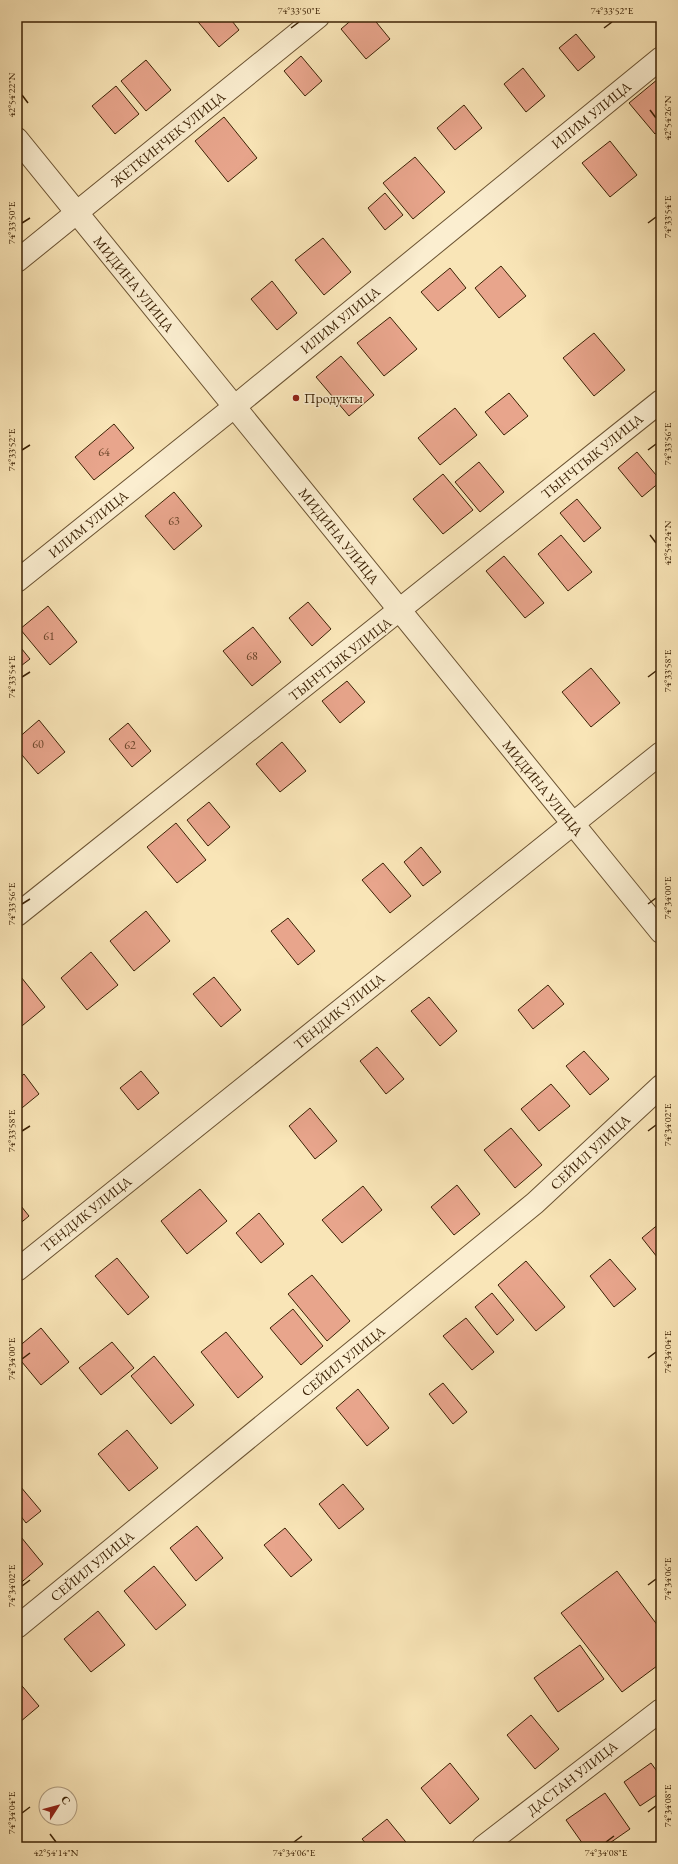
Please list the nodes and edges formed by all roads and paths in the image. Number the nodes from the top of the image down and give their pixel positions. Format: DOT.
graph roads {
  1 [pos="318,17"];
  2 [pos="661,58"];
  3 [pos="17,139"];
  4 [pos="77,213"];
  5 [pos="17,261"];
  6 [pos="661,401"];
  7 [pos="234,407"];
  8 [pos="17,581"];
  9 [pos="400,611"];
  10 [pos="661,753"];
  11 [pos="572,824"];
  12 [pos="17,915"];
  13 [pos="661,932"];
  14 [pos="661,1086"];
  15 [pos="17,1270"];
  16 [pos="17,1627"];
  17 [pos="661,1710"];
  18 [pos="483,1847"];
  1 -- 4 [label="street, ЖЕТКИНЧЕК УЛИЦА"];
  2 -- 7 [label="street, ИЛИМ УЛИЦА"];
  3 -- 4 [label="street, МИДИНА УЛИЦА"];
  4 -- 5 [label="street, ЖЕТКИНЧЕК УЛИЦА"];
  4 -- 7 [label="street, МИДИНА УЛИЦА"];
  6 -- 9 [label="street, ТЫНЧТЫК УЛИЦА"];
  7 -- 8 [label="street, ИЛИМ УЛИЦА"];
  7 -- 9 [label="street, МИДИНА УЛИЦА"];
  9 -- 11 [label="street, МИДИНА УЛИЦА"];
  9 -- 12 [label="street, ТЫНЧТЫК УЛИЦА"];
  10 -- 11 [label="street, ТЕНДИК УЛИЦА"];
  11 -- 13 [label="street, МИДИНА УЛИЦА"];
  11 -- 15 [label="street, ТЕНДИК УЛИЦА"];
  14 -- 16 [label="street, СЕЙИЛ УЛИЦА"];
  17 -- 18 [label="street, ДАСТАН УЛИЦА"];
}
